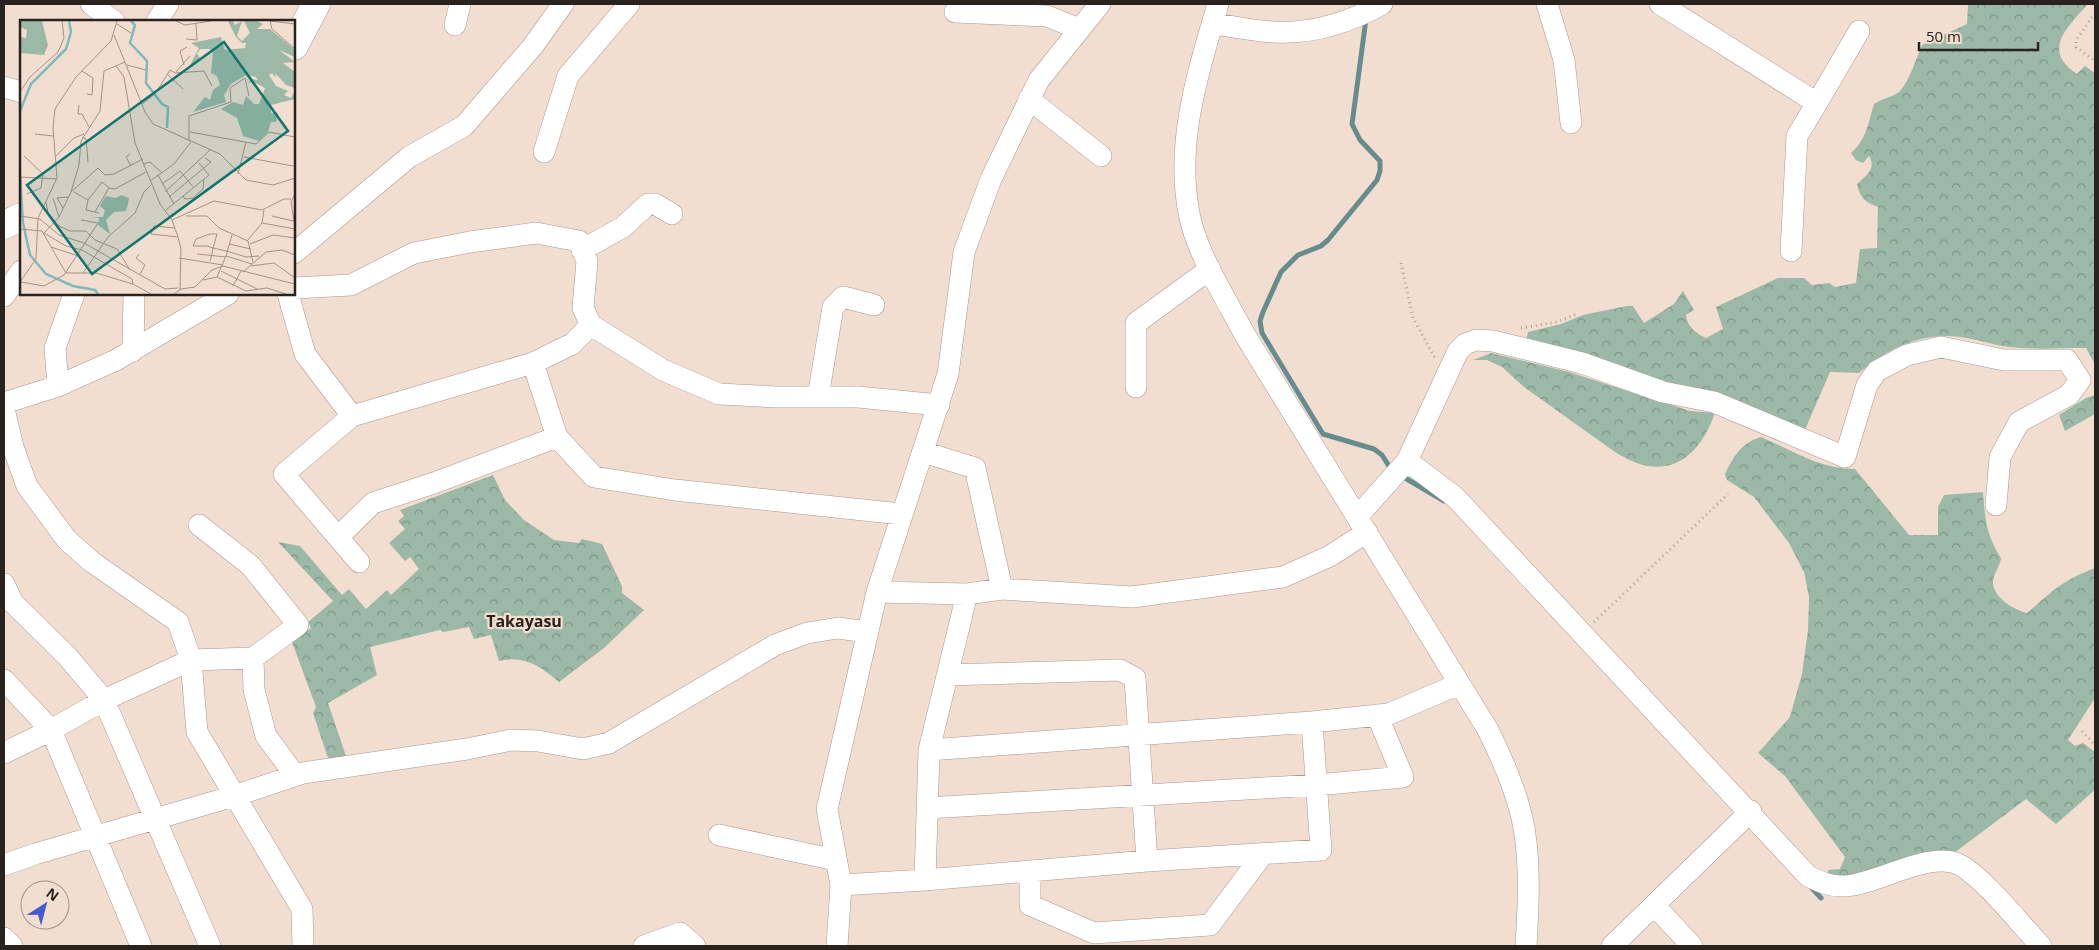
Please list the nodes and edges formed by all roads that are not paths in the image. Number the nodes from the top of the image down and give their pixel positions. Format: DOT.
graph roads {
  1 [pos="91,4"];
  2 [pos="168,4"];
  3 [pos="316,4"];
  4 [pos="460,4"];
  5 [pos="563,4"];
  6 [pos="629,4"];
  7 [pos="1100,4"];
  8 [pos="1382,4"];
  9 [pos="1547,4"];
  10 [pos="1660,4"];
  11 [pos="955,12"];
  12 [pos="1215,14"];
  13 [pos="113,20"];
  14 [pos="158,20"];
  15 [pos="455,25"];
  16 [pos="1079,29"];
  17 [pos="1859,31"];
  18 [pos="295,44"];
  19 [pos="4,86"];
  20 [pos="20,92"];
  21 [pos="1029,99"];
  22 [pos="1817,103"];
  23 [pos="1571,123"];
  24 [pos="544,152"];
  25 [pos="1101,156"];
  26 [pos="672,214"];
  27 [pos="20,217"];
  28 [pos="4,225"];
  29 [pos="582,250"];
  30 [pos="1791,251"];
  31 [pos="295,252"];
  32 [pos="1210,269"];
  33 [pos="20,272"];
  34 [pos="295,288"];
  35 [pos="74,295"];
  36 [pos="134,295"];
  37 [pos="225,295"];
  38 [pos="288,295"];
  39 [pos="4,296"];
  40 [pos="874,305"];
  41 [pos="591,325"];
  42 [pos="133,351"];
  43 [pos="533,363"];
  44 [pos="58,386"];
  45 [pos="1136,387"];
  46 [pos="818,397"];
  47 [pos="4,403"];
  48 [pos="939,406"];
  49 [pos="4,409"];
  50 [pos="352,416"];
  51 [pos="557,437"];
  52 [pos="923,452"];
  53 [pos="1407,461"];
  54 [pos="1996,505"];
  55 [pos="901,514"];
  56 [pos="1363,524"];
  57 [pos="199,525"];
  58 [pos="338,537"];
  59 [pos="360,562"];
  60 [pos="4,584"];
  61 [pos="1002,589"];
  62 [pos="877,592"];
  63 [pos="967,594"];
  64 [pos="867,632"];
  65 [pos="253,658"];
  66 [pos="191,660"];
  67 [pos="947,675"];
  68 [pos="4,680"];
  69 [pos="1459,684"];
  70 [pos="104,700"];
  71 [pos="1377,715"];
  72 [pos="1312,722"];
  73 [pos="51,730"];
  74 [pos="1138,735"];
  75 [pos="929,750"];
  76 [pos="4,753"];
  77 [pos="295,775"];
  78 [pos="1316,785"];
  79 [pos="1143,795"];
  80 [pos="234,796"];
  81 [pos="927,808"];
  82 [pos="1751,811"];
  83 [pos="155,818"];
  84 [pos="719,835"];
  85 [pos="97,837"];
  86 [pos="1263,854"];
  87 [pos="836,860"];
  88 [pos="1148,861"];
  89 [pos="4,865"];
  90 [pos="1030,871"];
  91 [pos="925,880"];
  92 [pos="841,885"];
  93 [pos="1654,905"];
  94 [pos="4,938"];
  95 [pos="12,946"];
  96 [pos="141,946"];
  97 [pos="210,946"];
  98 [pos="303,946"];
  99 [pos="644,946"];
  100 [pos="695,946"];
  101 [pos="837,946"];
  102 [pos="1526,946"];
  103 [pos="1612,946"];
  104 [pos="1692,946"];
  105 [pos="2041,946"];
  1 -- 13 [label="street"];
  2 -- 14 [label="street"];
  3 -- 18 [label="main road"];
  4 -- 15 [label="street"];
  5 -- 31 [label="street"];
  6 -- 24 [label="street"];
  7 -- 16 [label="street"];
  8 -- 12 [label="street"];
  9 -- 23 [label="street"];
  10 -- 22 [label="street"];
  11 -- 16 [label="street"];
  12 -- 32 [label="street"];
  16 -- 21 [label="street"];
  17 -- 22 [label="street"];
  19 -- 20 [label="street"];
  21 -- 25 [label="street"];
  21 -- 48 [label="street"];
  22 -- 30 [label="street"];
  26 -- 29 [label="street"];
  27 -- 28 [label="main road"];
  29 -- 34 [label="street"];
  29 -- 41 [label="street"];
  32 -- 45 [label="street"];
  32 -- 56 [label="street"];
  33 -- 39 [label="street"];
  35 -- 44 [label="street"];
  36 -- 42 [label="street"];
  37 -- 42 [label="street"];
  38 -- 50 [label="street"];
  40 -- 46 [label="street"];
  41 -- 43 [label="street"];
  41 -- 46 [label="street"];
  42 -- 44 [label="street"];
  43 -- 50 [label="street"];
  43 -- 51 [label="street"];
  44 -- 47 [label="street"];
  46 -- 48 [label="street"];
  48 -- 52 [label="street"];
  49 -- 66 [label="street"];
  50 -- 58 [label="street"];
  51 -- 55 [label="street"];
  51 -- 58 [label="street"];
  52 -- 55 [label="street"];
  52 -- 61 [label="street"];
  53 -- 54 [label="street"];
  53 -- 56 [label="street"];
  53 -- 82 [label="street"];
  55 -- 62 [label="street"];
  56 -- 61 [label="street"];
  56 -- 69 [label="street"];
  57 -- 65 [label="street"];
  58 -- 59 [label="street"];
  60 -- 70 [label="street"];
  61 -- 63 [label="street"];
  62 -- 63 [label="street"];
  62 -- 64 [label="street"];
  63 -- 67 [label="street"];
  64 -- 77 [label="street"];
  64 -- 87 [label="street"];
  65 -- 66 [label="street"];
  65 -- 77 [label="street"];
  66 -- 70 [label="street"];
  66 -- 80 [label="street"];
  67 -- 74 [label="street"];
  67 -- 75 [label="street"];
  68 -- 73 [label="street"];
  69 -- 71 [label="street"];
  69 -- 102 [label="street"];
  70 -- 73 [label="street"];
  70 -- 83 [label="street"];
  71 -- 72 [label="street"];
  71 -- 78 [label="street"];
  72 -- 74 [label="street"];
  72 -- 78 [label="street"];
  73 -- 76 [label="street"];
  73 -- 85 [label="street"];
  74 -- 75 [label="street"];
  74 -- 79 [label="street"];
  75 -- 81 [label="street"];
  77 -- 80 [label="street"];
  78 -- 79 [label="street"];
  78 -- 86 [label="street"];
  79 -- 81 [label="street"];
  79 -- 88 [label="street"];
  80 -- 83 [label="street"];
  80 -- 98 [label="street"];
  81 -- 91 [label="street"];
  82 -- 93 [label="street"];
  82 -- 105 [label="street"];
  83 -- 85 [label="street"];
  83 -- 97 [label="street"];
  84 -- 87 [label="street"];
  85 -- 89 [label="street"];
  85 -- 96 [label="street"];
  86 -- 88 [label="street"];
  86 -- 90 [label="street"];
  87 -- 92 [label="street"];
  88 -- 90 [label="street"];
  90 -- 91 [label="street"];
  91 -- 92 [label="street"];
  92 -- 101 [label="street"];
  93 -- 103 [label="street"];
  93 -- 104 [label="street"];
  94 -- 95 [label="street"];
  99 -- 100 [label="street"];
}
